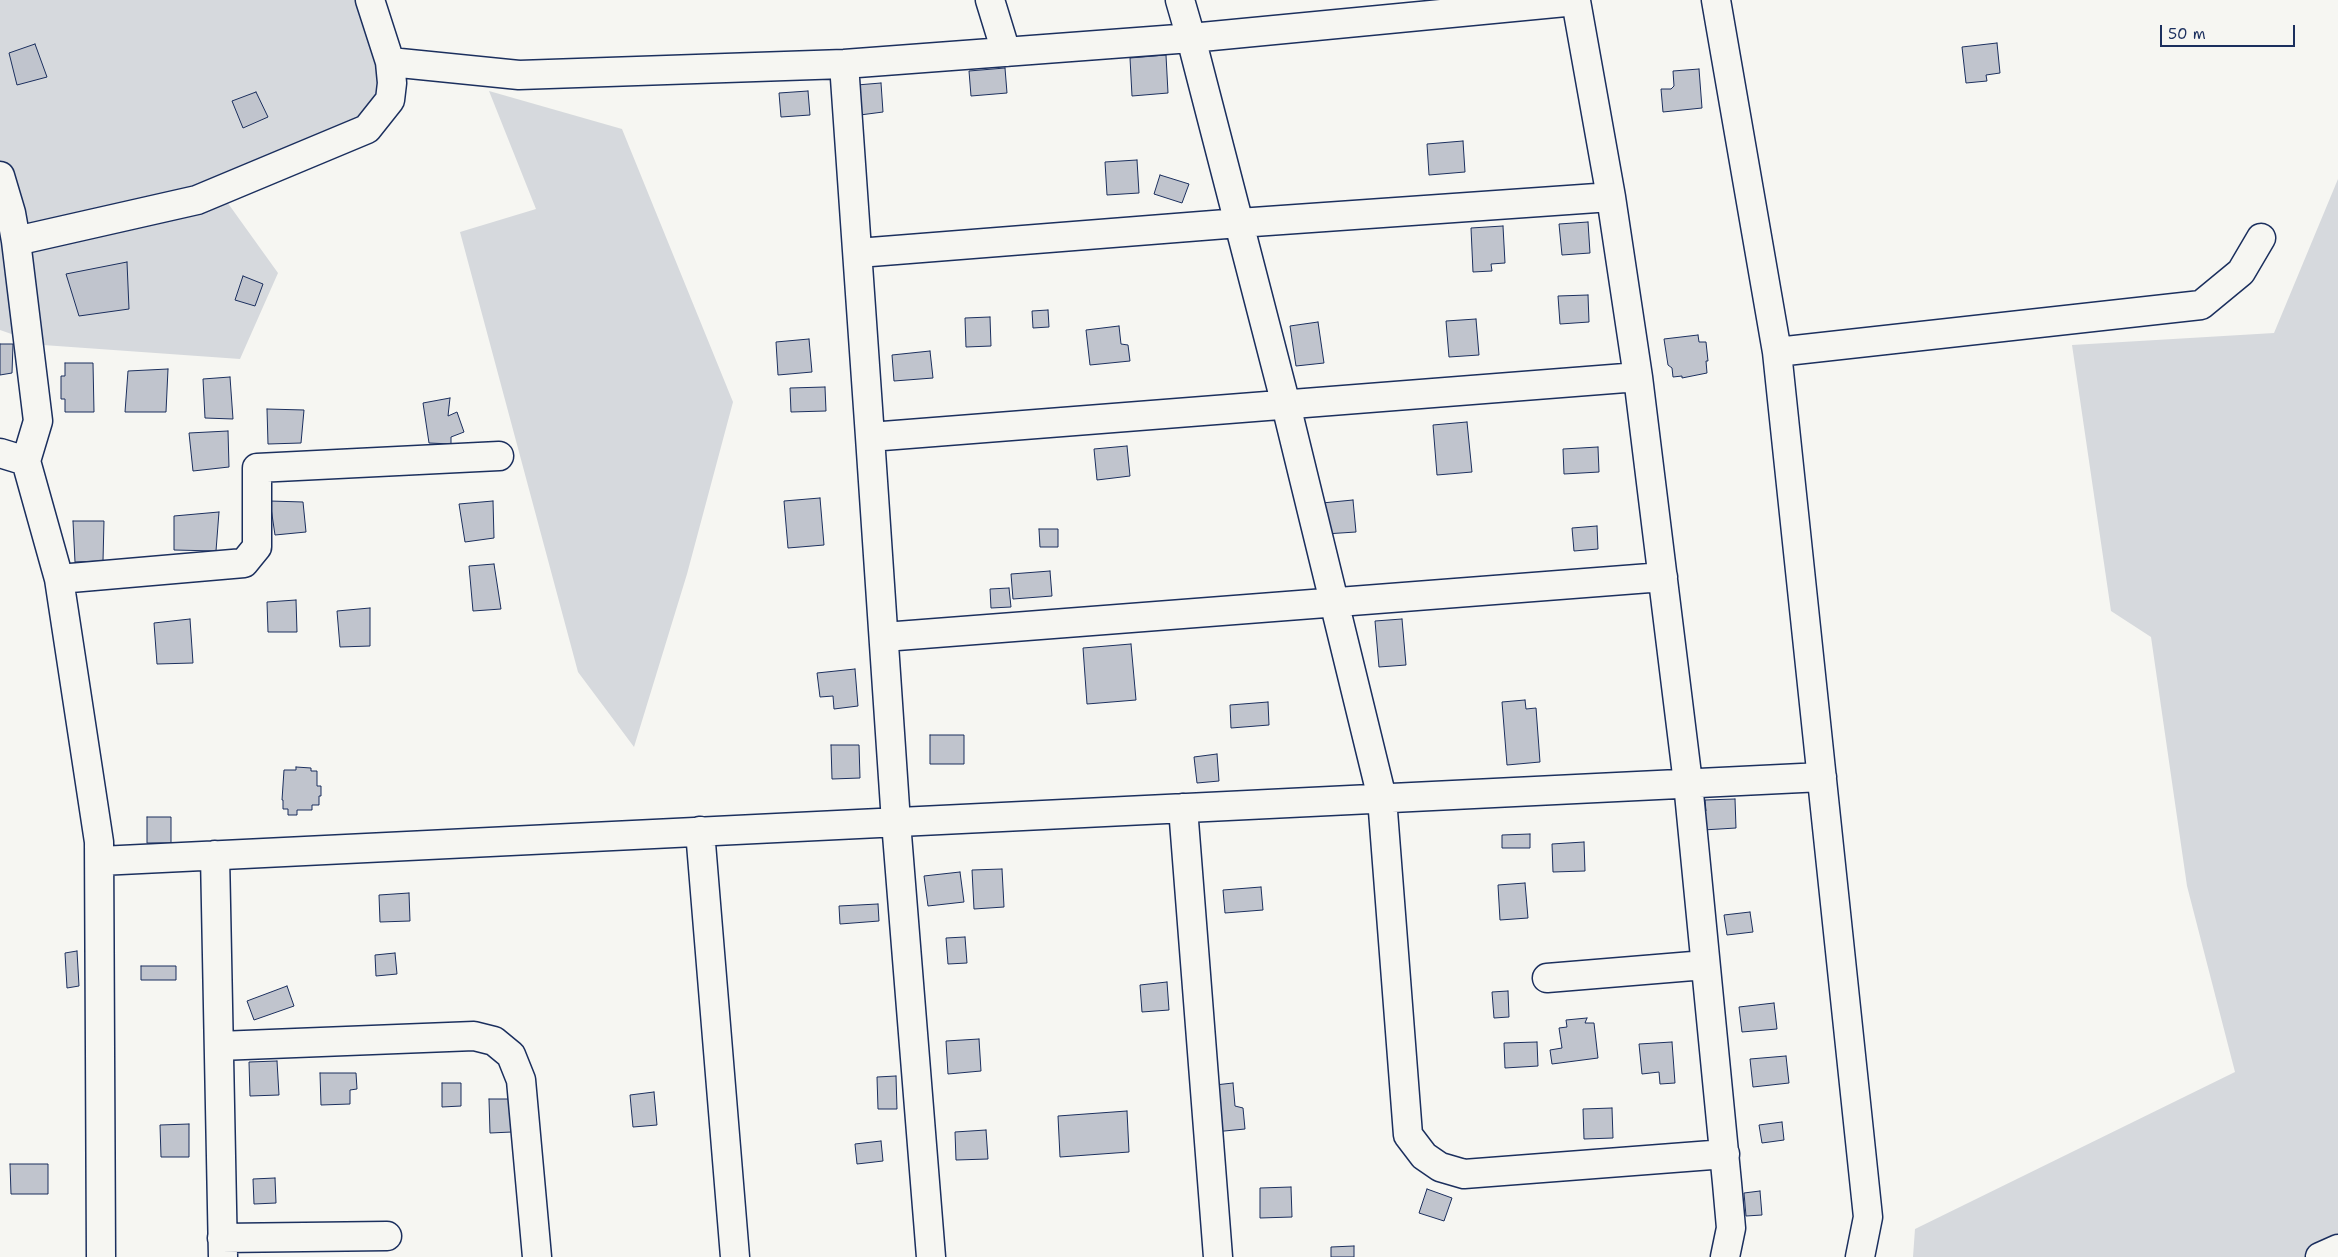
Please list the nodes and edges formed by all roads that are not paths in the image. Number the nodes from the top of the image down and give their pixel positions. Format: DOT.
graph roads {
  1 [pos="370,0"];
  2 [pos="990,0"];
  3 [pos="1180,0"];
  4 [pos="1580,0"];
  5 [pos="1716,0"];
  6 [pos="1191,38"];
  7 [pos="1006,52"];
  8 [pos="390,62"];
  9 [pos="844,64"];
  10 [pos="0,176"];
  11 [pos="1611,198"];
  12 [pos="1239,223"];
  13 [pos="2261,238"];
  14 [pos="16,241"];
  15 [pos="858,253"];
  16 [pos="1777,352"];
  17 [pos="1638,377"];
  18 [pos="1286,405"];
  19 [pos="870,437"];
  20 [pos="0,453"];
  21 [pos="498,456"];
  22 [pos="26,461"];
  23 [pos="1663,577"];
  24 [pos="59,579"];
  25 [pos="1334,603"];
  26 [pos="884,636"];
  27 [pos="1822,777"];
  28 [pos="1688,783"];
  29 [pos="1382,798"];
  30 [pos="1183,808"];
  31 [pos="896,822"];
  32 [pos="700,831"];
  33 [pos="215,855"];
  34 [pos="100,861"];
  35 [pos="1706,965"];
  36 [pos="1547,978"];
  37 [pos="218,1046"];
  38 [pos="1725,1154"];
  39 [pos="386,1236"];
  40 [pos="223,1248"];
  41 [pos="2338,1249"];
  42 [pos="101,1257"];
  43 [pos="537,1257"];
  44 [pos="735,1257"];
  45 [pos="931,1257"];
  46 [pos="1218,1257"];
  47 [pos="1725,1257"];
  48 [pos="1860,1257"];
  49 [pos="2320,1257"];
  1 -- 8 [label="street"];
  2 -- 7 [label="street"];
  3 -- 6 [label="street"];
  4 -- 6 [label="street"];
  4 -- 11 [label="street"];
  5 -- 16 [label="street"];
  6 -- 7 [label="street"];
  6 -- 12 [label="street"];
  7 -- 9 [label="street"];
  8 -- 9 [label="street"];
  8 -- 14 [label="street"];
  9 -- 15 [label="street"];
  10 -- 14 [label="street"];
  11 -- 12 [label="street"];
  11 -- 17 [label="street"];
  12 -- 15 [label="street"];
  12 -- 18 [label="street"];
  13 -- 16 [label="street"];
  14 -- 22 [label="street"];
  15 -- 19 [label="street"];
  16 -- 27 [label="street"];
  17 -- 18 [label="street"];
  17 -- 23 [label="street"];
  18 -- 19 [label="street"];
  18 -- 25 [label="street"];
  19 -- 26 [label="street"];
  20 -- 22 [label="street"];
  21 -- 24 [label="street"];
  22 -- 24 [label="street"];
  23 -- 25 [label="street"];
  23 -- 28 [label="street"];
  24 -- 34 [label="street"];
  25 -- 26 [label="street"];
  25 -- 29 [label="street"];
  26 -- 31 [label="street"];
  27 -- 28 [label="street"];
  27 -- 48 [label="street"];
  28 -- 29 [label="street"];
  28 -- 35 [label="street"];
  29 -- 30 [label="street"];
  29 -- 38 [label="street"];
  30 -- 31 [label="street"];
  30 -- 46 [label="street"];
  31 -- 32 [label="street"];
  31 -- 45 [label="street"];
  32 -- 33 [label="street"];
  32 -- 44 [label="street"];
  33 -- 34 [label="street"];
  33 -- 37 [label="street"];
  34 -- 42 [label="street"];
  35 -- 36 [label="street"];
  35 -- 38 [label="street"];
  37 -- 40 [label="street"];
  37 -- 43 [label="street"];
  38 -- 47 [label="street"];
  39 -- 40 [label="street"];
  41 -- 49 [label="street"];
}
